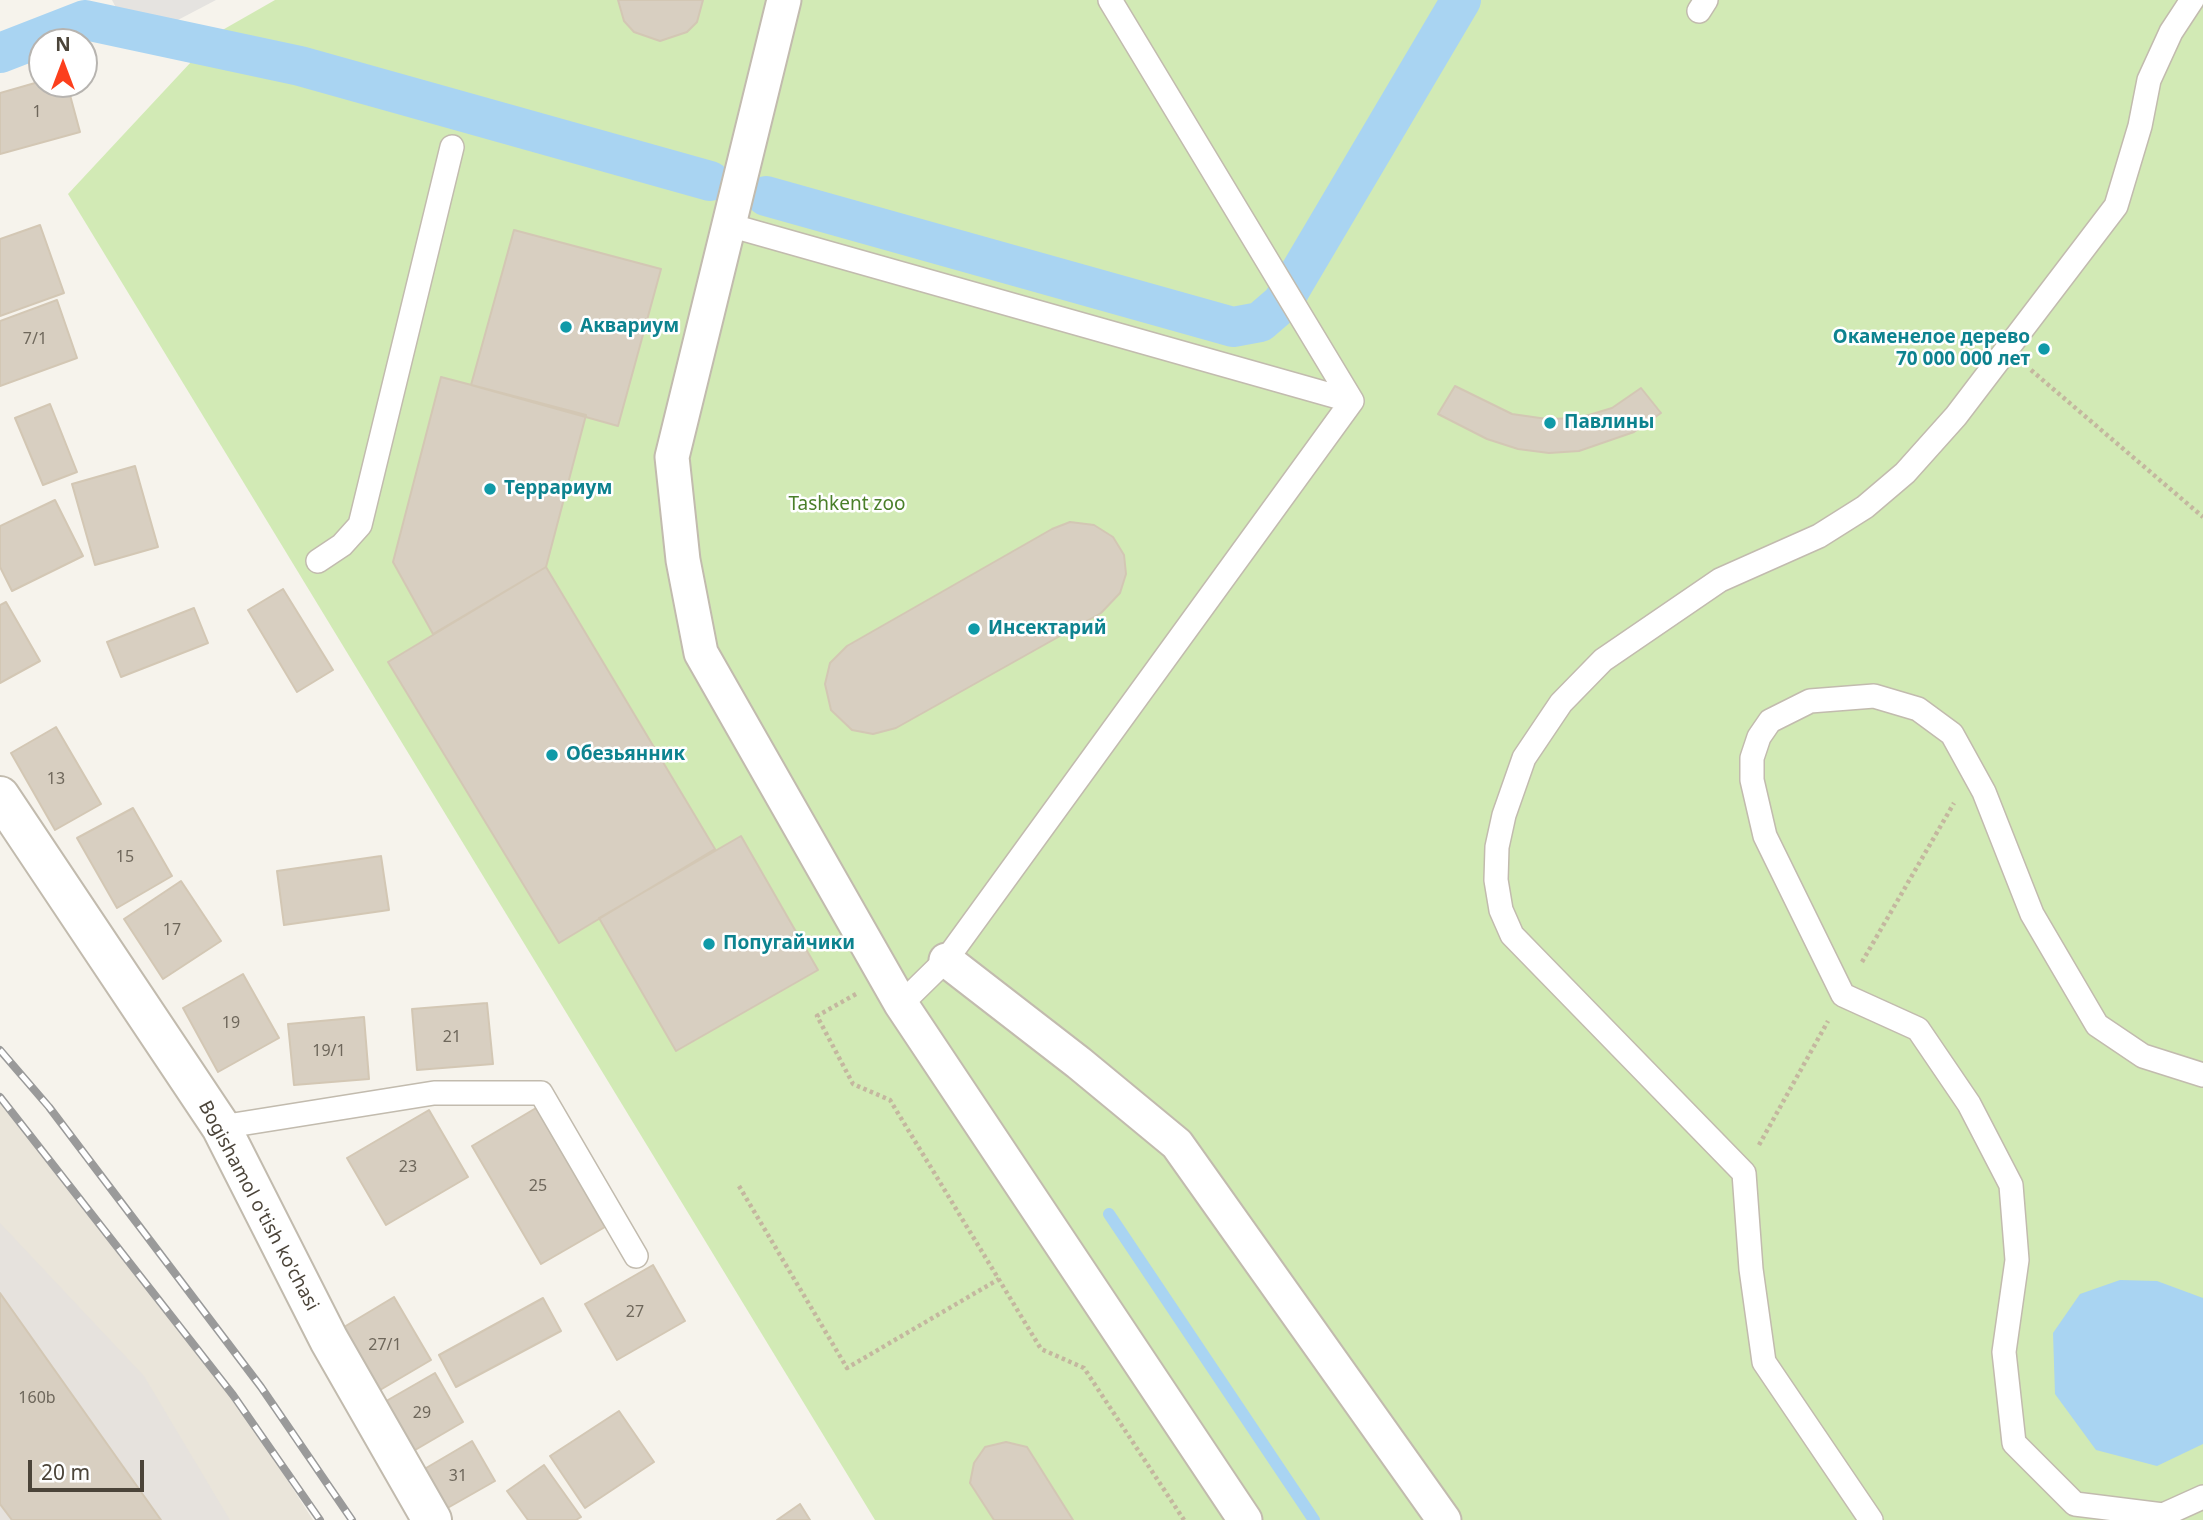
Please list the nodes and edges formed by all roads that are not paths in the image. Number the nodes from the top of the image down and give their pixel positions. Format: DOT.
graph roads {
  1 [pos="784,0"];
  2 [pos="1110,0"];
  3 [pos="2193,0"];
  4 [pos="452,147"];
  5 [pos="729,225"];
  6 [pos="1352,401"];
  7 [pos="318,561"];
  8 [pos="0,796"];
  9 [pos="946,960"];
  10 [pos="901,1004"];
  11 [pos="2203,1075"];
  12 [pos="221,1127"];
  13 [pos="636,1256"];
  14 [pos="2203,1497"];
  15 [pos="432,1520"];
  16 [pos="1245,1520"];
  17 [pos="1444,1520"];
  18 [pos="1871,1520"];
  1 -- 5 [label="street"];
  2 -- 6 [label="lane"];
  3 -- 18 [label="lane"];
  4 -- 7 [label="lane"];
  5 -- 6 [label="lane"];
  5 -- 10 [label="street"];
  6 -- 9 [label="lane"];
  8 -- 12 [label="street, Bogishamol o'tish ko'chasi"];
  9 -- 10 [label="lane"];
  9 -- 17 [label="street"];
  10 -- 16 [label="street"];
  11 -- 14 [label="lane"];
  12 -- 13 [label="lane"];
  12 -- 15 [label="street, Bogishamol o'tish ko'chasi"];
}
